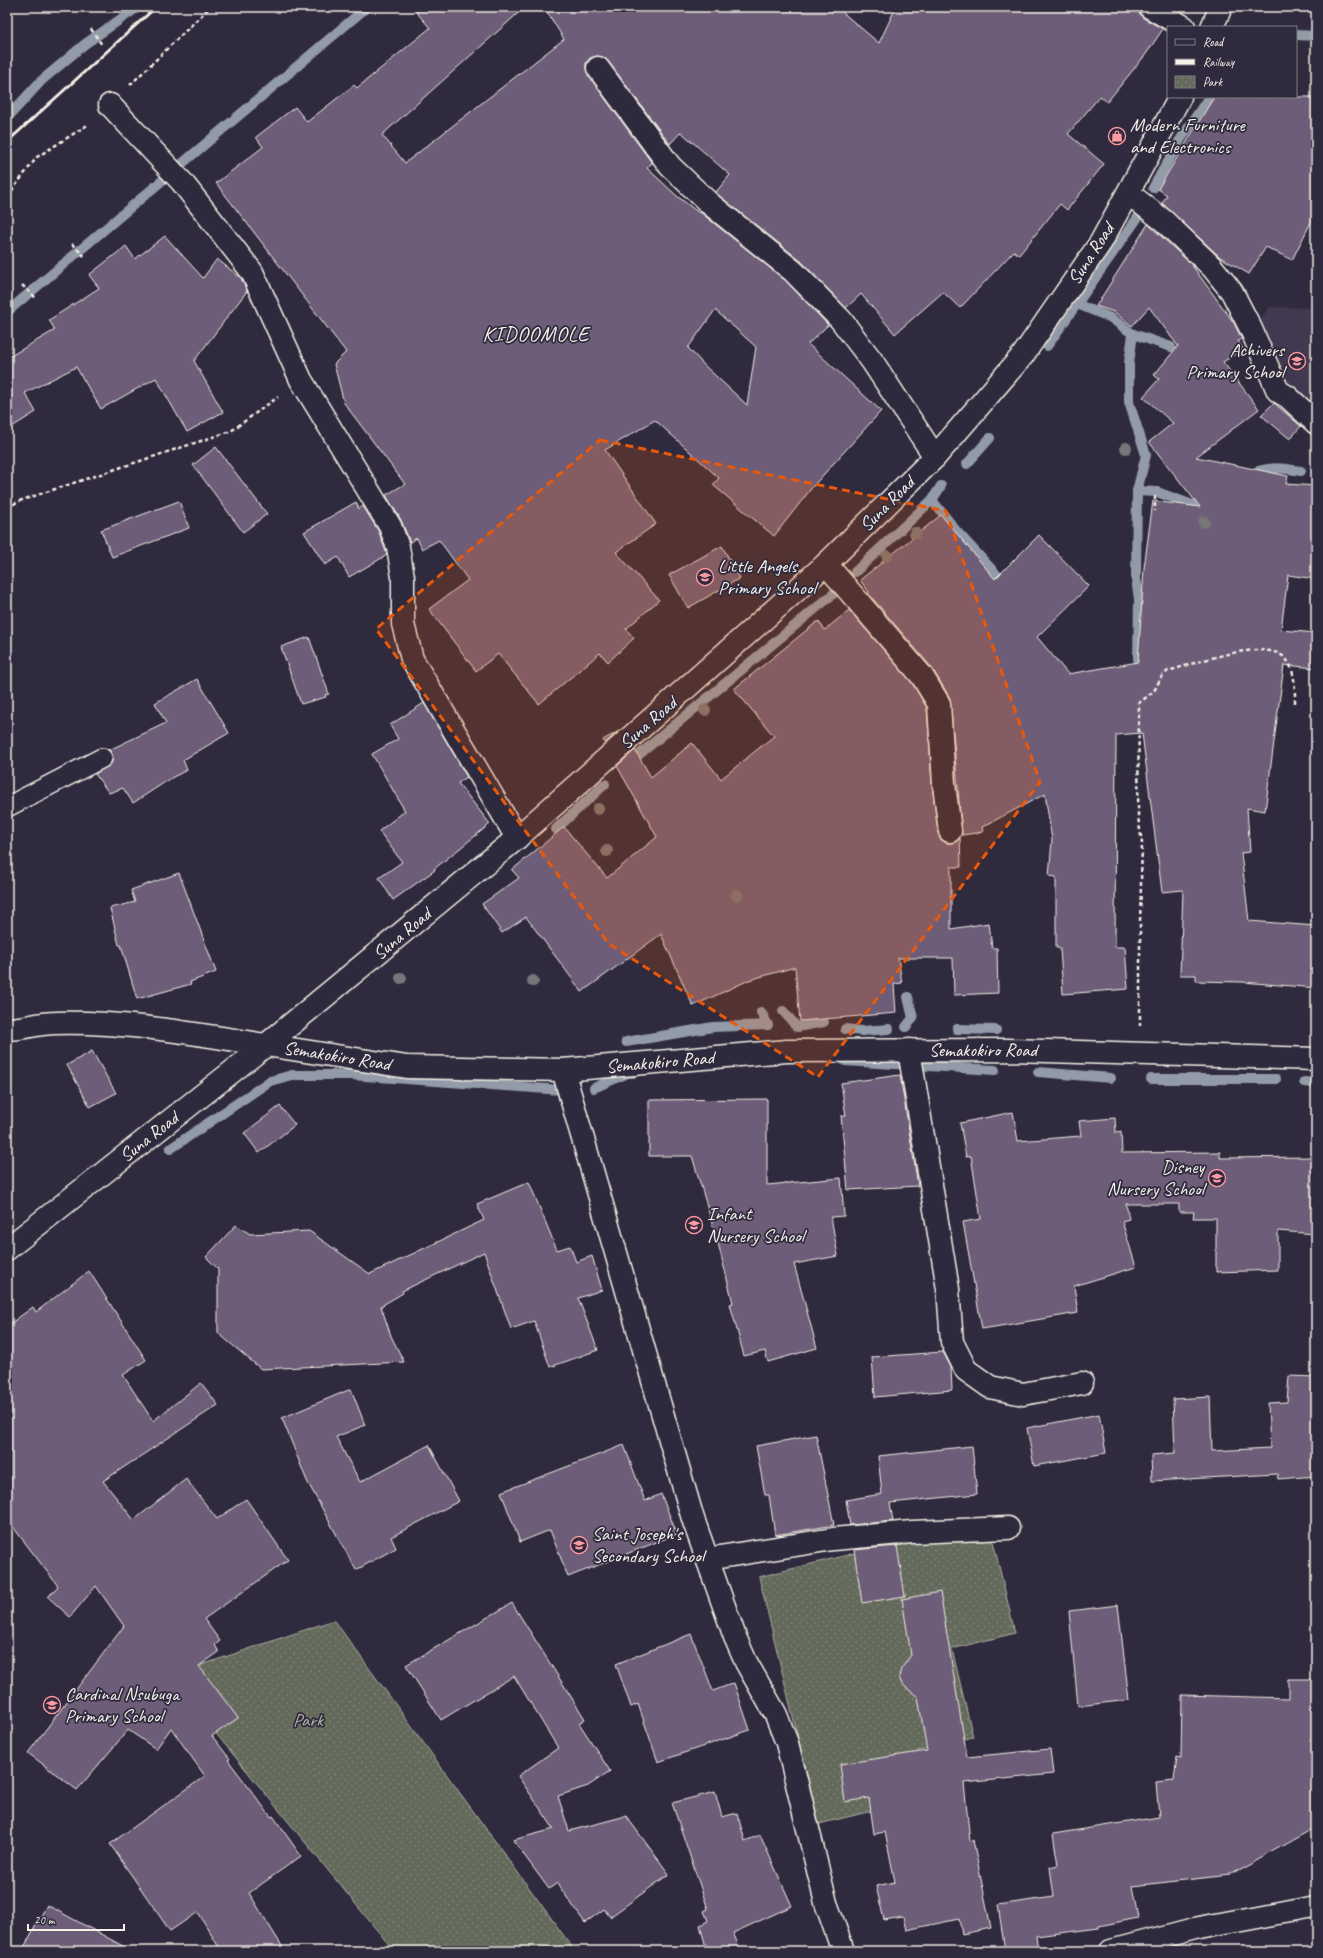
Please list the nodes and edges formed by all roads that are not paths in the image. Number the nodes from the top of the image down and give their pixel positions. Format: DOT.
graph roads {
  1 [pos="1150,7"];
  2 [pos="1221,7"];
  3 [pos="1182,26"];
  4 [pos="1212,26"];
  5 [pos="598,68"];
  6 [pos="1179,98"];
  7 [pos="110,104"];
  8 [pos="1128,193"];
  9 [pos="1316,423"];
  10 [pos="935,457"];
  11 [pos="826,564"];
  12 [pos="102,758"];
  13 [pos="7,807"];
  14 [pos="950,831"];
  15 [pos="517,838"];
  16 [pos="10,1024"];
  17 [pos="266,1045"];
  18 [pos="909,1050"];
  19 [pos="1316,1059"];
  20 [pos="563,1070"];
  21 [pos="7,1249"];
  22 [pos="1082,1383"];
  23 [pos="1008,1528"];
  24 [pos="707,1559"];
  25 [pos="1316,1906"];
  26 [pos="1123,1949"];
  27 [pos="843,1951"];
  1 -- 3 [label="street"];
  2 -- 4 [label="street"];
  5 -- 10 [label="street"];
  6 -- 8 [label="street, Suna Road"];
  7 -- 15 [label="street"];
  8 -- 9 [label="street"];
  8 -- 10 [label="street, Suna Road"];
  10 -- 11 [label="street, Suna Road"];
  11 -- 14 [label="street"];
  11 -- 15 [label="street, Suna Road"];
  12 -- 13 [label="lane"];
  15 -- 17 [label="street, Suna Road"];
  16 -- 17 [label="street, Semakokiro Road"];
  17 -- 20 [label="street, Semakokiro Road"];
  17 -- 21 [label="street, Suna Road"];
  18 -- 19 [label="street, Semakokiro Road"];
  18 -- 20 [label="street, Semakokiro Road"];
  18 -- 22 [label="street"];
  20 -- 24 [label="street"];
  23 -- 24 [label="street"];
  24 -- 27 [label="street"];
  25 -- 26 [label="street"];
}
